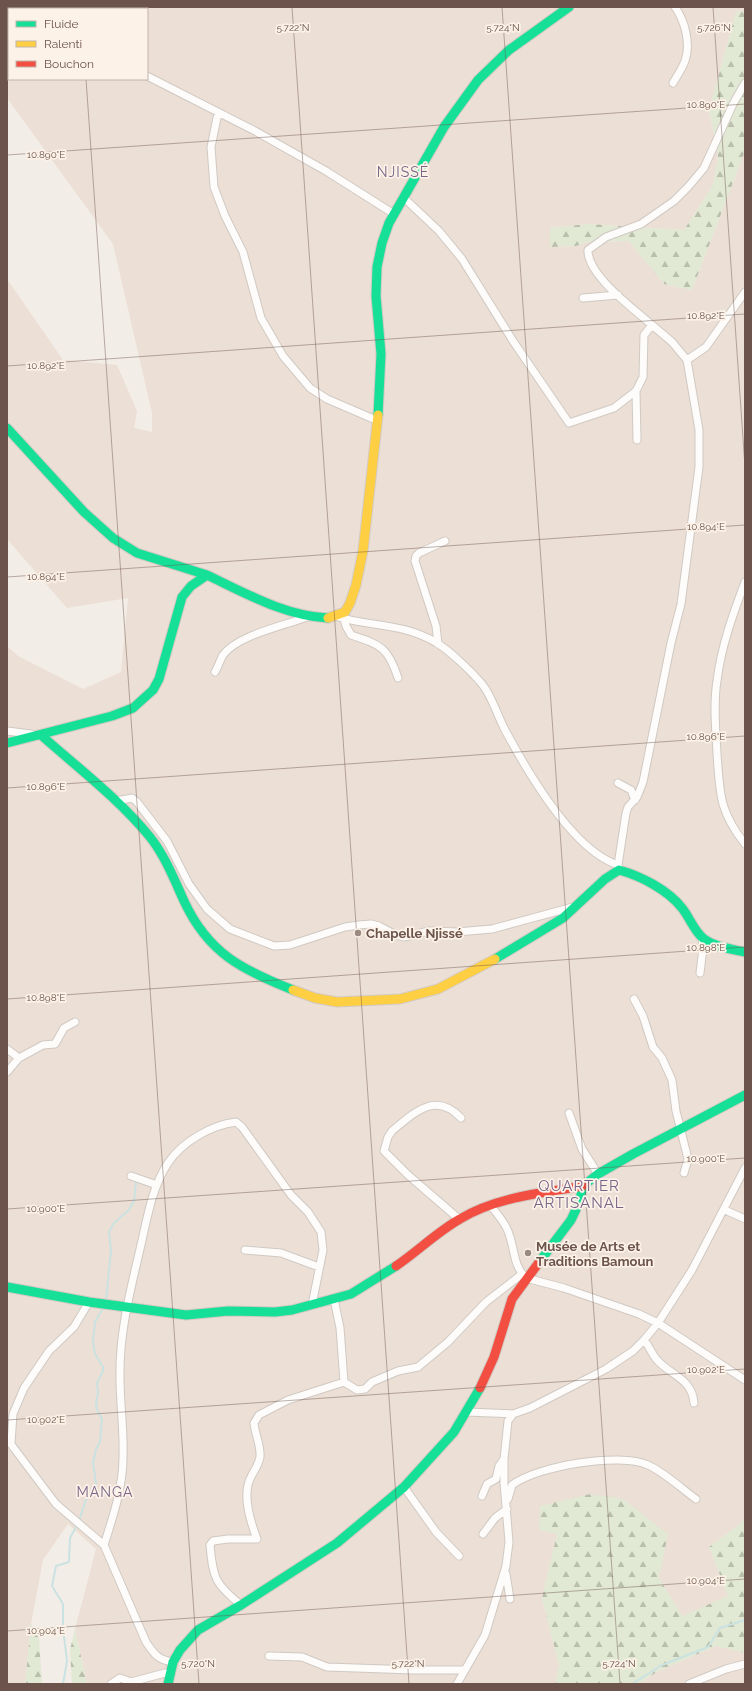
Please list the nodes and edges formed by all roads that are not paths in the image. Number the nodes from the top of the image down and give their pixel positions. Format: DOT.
graph roads {
  1 [pos="569,7"];
  2 [pos="675,7"];
  3 [pos="148,77"];
  4 [pos="673,83"];
  5 [pos="745,83"];
  6 [pos="218,113"];
  7 [pos="403,197"];
  8 [pos="394,214"];
  9 [pos="745,292"];
  10 [pos="618,295"];
  11 [pos="582,298"];
  12 [pos="652,325"];
  13 [pos="688,360"];
  14 [pos="636,391"];
  15 [pos="376,420"];
  16 [pos="7,428"];
  17 [pos="637,440"];
  18 [pos="445,541"];
  19 [pos="207,575"];
  20 [pos="745,582"];
  21 [pos="307,617"];
  22 [pos="341,618"];
  23 [pos="438,644"];
  24 [pos="215,672"];
  25 [pos="398,678"];
  26 [pos="7,731"];
  27 [pos="41,735"];
  28 [pos="7,743"];
  29 [pos="618,783"];
  30 [pos="635,800"];
  31 [pos="116,801"];
  32 [pos="745,844"];
  33 [pos="618,867"];
  34 [pos="579,905"];
  35 [pos="702,938"];
  36 [pos="745,952"];
  37 [pos="700,973"];
  38 [pos="634,999"];
  39 [pos="75,1022"];
  40 [pos="7,1049"];
  41 [pos="19,1058"];
  42 [pos="7,1072"];
  43 [pos="745,1095"];
  44 [pos="569,1113"];
  45 [pos="461,1118"];
  46 [pos="682,1130"];
  47 [pos="745,1168"];
  48 [pos="684,1173"];
  49 [pos="598,1174"];
  50 [pos="131,1176"];
  51 [pos="157,1185"];
  52 [pos="583,1186"];
  53 [pos="491,1206"];
  54 [pos="724,1210"];
  55 [pos="459,1219"];
  56 [pos="745,1219"];
  57 [pos="245,1250"];
  58 [pos="319,1267"];
  59 [pos="524,1276"];
  60 [pos="7,1287"];
  61 [pos="334,1299"];
  62 [pos="89,1302"];
  63 [pos="312,1305"];
  64 [pos="127,1306"];
  65 [pos="658,1323"];
  66 [pos="644,1340"];
  67 [pos="745,1380"];
  68 [pos="344,1382"];
  69 [pos="694,1403"];
  70 [pos="467,1412"];
  71 [pos="513,1414"];
  72 [pos="9,1441"];
  73 [pos="504,1458"];
  74 [pos="404,1487"];
  75 [pos="482,1496"];
  76 [pos="696,1499"];
  77 [pos="506,1511"];
  78 [pos="483,1534"];
  79 [pos="104,1545"];
  80 [pos="458,1556"];
  81 [pos="506,1566"];
  82 [pos="510,1600"];
  83 [pos="241,1605"];
  84 [pos="269,1656"];
  85 [pos="173,1662"];
  86 [pos="745,1664"];
  87 [pos="464,1670"];
  88 [pos="170,1673"];
  89 [pos="111,1684"];
  90 [pos="168,1684"];
  91 [pos="457,1684"];
  92 [pos="689,1684"];
  1 -- 7 [label="street"];
  2 -- 4 [label="street"];
  3 -- 6 [label="street"];
  5 -- 10 [label="street"];
  6 -- 8 [label="street"];
  6 -- 15 [label="street"];
  7 -- 8 [label="street"];
  7 -- 14 [label="street"];
  8 -- 15 [label="street"];
  9 -- 13 [label="street"];
  10 -- 11 [label="street"];
  10 -- 12 [label="street"];
  12 -- 13 [label="street"];
  12 -- 14 [label="street"];
  13 -- 30 [label="street"];
  14 -- 17 [label="street"];
  15 -- 22 [label="street"];
  16 -- 19 [label="street"];
  18 -- 23 [label="street"];
  19 -- 21 [label="street"];
  19 -- 27 [label="street"];
  20 -- 32 [label="street"];
  21 -- 22 [label="street"];
  21 -- 24 [label="street"];
  22 -- 23 [label="street"];
  22 -- 25 [label="street"];
  23 -- 33 [label="street"];
  26 -- 27 [label="street"];
  27 -- 28 [label="street"];
  27 -- 31 [label="street"];
  29 -- 30 [label="street"];
  30 -- 33 [label="street"];
  31 -- 34 [label="street"];
  31 -- 34 [label="street"];
  33 -- 34 [label="street"];
  33 -- 35 [label="street"];
  35 -- 36 [label="street"];
  35 -- 37 [label="street"];
  38 -- 46 [label="street"];
  39 -- 41 [label="street"];
  40 -- 41 [label="street"];
  41 -- 42 [label="street"];
  43 -- 46 [label="street"];
  44 -- 49 [label="street"];
  45 -- 55 [label="street"];
  46 -- 48 [label="street"];
  46 -- 49 [label="street"];
  47 -- 54 [label="street"];
  49 -- 52 [label="street"];
  50 -- 51 [label="street"];
  51 -- 58 [label="street"];
  51 -- 64 [label="street"];
  52 -- 53 [label="street"];
  52 -- 59 [label="street"];
  53 -- 55 [label="street"];
  53 -- 59 [label="street"];
  54 -- 56 [label="street"];
  54 -- 65 [label="street"];
  55 -- 61 [label="street"];
  57 -- 58 [label="street"];
  58 -- 63 [label="street"];
  59 -- 65 [label="street"];
  59 -- 68 [label="street"];
  59 -- 70 [label="street"];
  60 -- 62 [label="street"];
  61 -- 63 [label="street"];
  61 -- 68 [label="street"];
  62 -- 64 [label="street"];
  62 -- 72 [label="street"];
  63 -- 64 [label="street"];
  64 -- 79 [label="street"];
  65 -- 66 [label="street"];
  65 -- 67 [label="street"];
  66 -- 69 [label="street"];
  66 -- 71 [label="street"];
  68 -- 83 [label="street"];
  70 -- 71 [label="street"];
  70 -- 74 [label="street"];
  71 -- 73 [label="street"];
  72 -- 79 [label="street"];
  73 -- 75 [label="street"];
  73 -- 77 [label="street"];
  74 -- 80 [label="street"];
  74 -- 83 [label="street"];
  76 -- 77 [label="street"];
  77 -- 78 [label="street"];
  77 -- 81 [label="street"];
  79 -- 85 [label="street"];
  81 -- 82 [label="street"];
  81 -- 87 [label="street"];
  83 -- 85 [label="street"];
  84 -- 87 [label="street"];
  85 -- 88 [label="street"];
  86 -- 92 [label="street"];
  87 -- 91 [label="street"];
  88 -- 89 [label="street"];
  88 -- 90 [label="street"];
}
